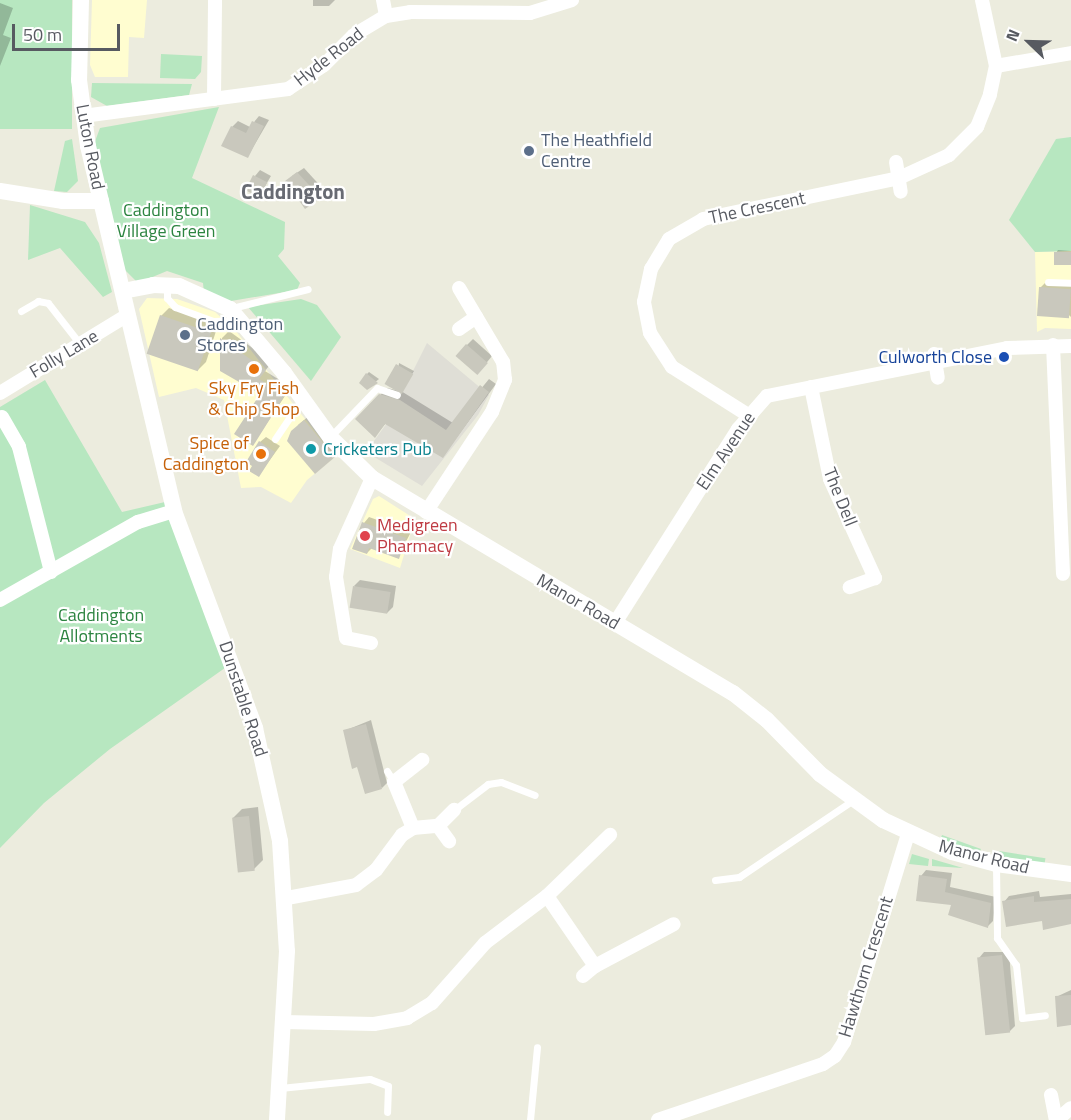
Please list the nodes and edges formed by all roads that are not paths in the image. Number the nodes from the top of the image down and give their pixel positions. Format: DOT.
graph roads {
  1 [pos="81,0"];
  2 [pos="215,0"];
  3 [pos="383,0"];
  4 [pos="572,0"];
  5 [pos="982,0"];
  6 [pos="386,16"];
  7 [pos="1071,53"];
  8 [pos="996,66"];
  9 [pos="214,99"];
  10 [pos="83,116"];
  11 [pos="896,162"];
  12 [pos="900,185"];
  13 [pos="0,191"];
  14 [pos="101,201"];
  15 [pos="1048,282"];
  16 [pos="1071,283"];
  17 [pos="459,288"];
  18 [pos="308,289"];
  19 [pos="123,291"];
  20 [pos="21,311"];
  21 [pos="128,315"];
  22 [pos="235,315"];
  23 [pos="476,317"];
  24 [pos="459,329"];
  25 [pos="80,344"];
  26 [pos="1053,345"];
  27 [pos="1071,346"];
  28 [pos="811,387"];
  29 [pos="0,393"];
  30 [pos="398,395"];
  31 [pos="303,399"];
  32 [pos="748,415"];
  33 [pos="2,417"];
  34 [pos="330,437"];
  35 [pos="275,439"];
  36 [pos="372,478"];
  37 [pos="174,511"];
  38 [pos="426,512"];
  39 [pos="51,572"];
  40 [pos="1063,574"];
  41 [pos="850,587"];
  42 [pos="0,600"];
  43 [pos="615,623"];
  44 [pos="371,643"];
  45 [pos="422,760"];
  46 [pos="535,795"];
  47 [pos="853,800"];
  48 [pos="454,810"];
  49 [pos="438,826"];
  50 [pos="413,828"];
  51 [pos="908,834"];
  52 [pos="609,835"];
  53 [pos="449,841"];
  54 [pos="996,864"];
  55 [pos="1071,874"];
  56 [pos="715,880"];
  57 [pos="547,896"];
  58 [pos="287,898"];
  59 [pos="674,924"];
  60 [pos="595,966"];
  61 [pos="583,976"];
  62 [pos="1045,1015"];
  63 [pos="284,1022"];
  64 [pos="537,1047"];
  65 [pos="280,1088"];
  66 [pos="1051,1095"];
  67 [pos="1071,1108"];
  68 [pos="387,1112"];
  69 [pos="277,1120"];
  70 [pos="530,1120"];
  71 [pos="658,1120"];
  72 [pos="1056,1120"];
  1 -- 10 [label="street, Luton Road"];
  2 -- 9 [label="street"];
  3 -- 6 [label="street"];
  4 -- 6 [label="street, Hyde Road"];
  5 -- 8 [label="street, The Crescent"];
  6 -- 9 [label="street, Hyde Road"];
  7 -- 8 [label="street"];
  8 -- 12 [label="street, The Crescent"];
  9 -- 10 [label="street, Hyde Road"];
  10 -- 14 [label="street, Luton Road"];
  11 -- 12 [label="street"];
  12 -- 32 [label="street, The Crescent"];
  13 -- 14 [label="street"];
  14 -- 19 [label="street, Luton Road"];
  15 -- 16 [label="lane"];
  17 -- 23 [label="street"];
  18 -- 22 [label="lane"];
  19 -- 21 [label="street, Dunstable Road"];
  19 -- 22 [label="street, Manor Road"];
  20 -- 25 [label="lane"];
  21 -- 25 [label="street, Folly Lane"];
  21 -- 37 [label="street, Dunstable Road"];
  22 -- 31 [label="street, Manor Road"];
  23 -- 24 [label="street"];
  23 -- 38 [label="street"];
  25 -- 29 [label="street, Folly Lane"];
  26 -- 27 [label="street, Elm Avenue"];
  26 -- 28 [label="street, Elm Avenue"];
  26 -- 40 [label="street"];
  28 -- 32 [label="street, Elm Avenue"];
  28 -- 41 [label="street, The Dell"];
  30 -- 34 [label="lane"];
  31 -- 34 [label="street, Manor Road"];
  31 -- 35 [label="lane"];
  32 -- 43 [label="street, Elm Avenue"];
  33 -- 39 [label="street"];
  34 -- 36 [label="street, Manor Road"];
  36 -- 38 [label="street, Manor Road"];
  36 -- 44 [label="street"];
  37 -- 39 [label="street"];
  37 -- 58 [label="street, Dunstable Road"];
  38 -- 43 [label="street, Manor Road"];
  39 -- 42 [label="street"];
  43 -- 47 [label="street, Manor Road"];
  45 -- 50 [label="street"];
  46 -- 48 [label="lane"];
  47 -- 51 [label="street, Manor Road"];
  47 -- 56 [label="lane"];
  48 -- 49 [label="street"];
  49 -- 50 [label="street"];
  49 -- 53 [label="street"];
  50 -- 58 [label="street"];
  51 -- 54 [label="street, Manor Road"];
  51 -- 71 [label="street, Hawthorn Crescent"];
  52 -- 57 [label="street"];
  54 -- 55 [label="street, Manor Road"];
  54 -- 62 [label="lane"];
  57 -- 60 [label="street"];
  57 -- 63 [label="street"];
  58 -- 63 [label="street, Dunstable Road"];
  59 -- 60 [label="street"];
  60 -- 61 [label="street"];
  63 -- 65 [label="street, Dunstable Road"];
  64 -- 70 [label="lane"];
  65 -- 68 [label="lane"];
  65 -- 69 [label="street, Dunstable Road"];
  66 -- 72 [label="street"];
  67 -- 72 [label="street"];
}
